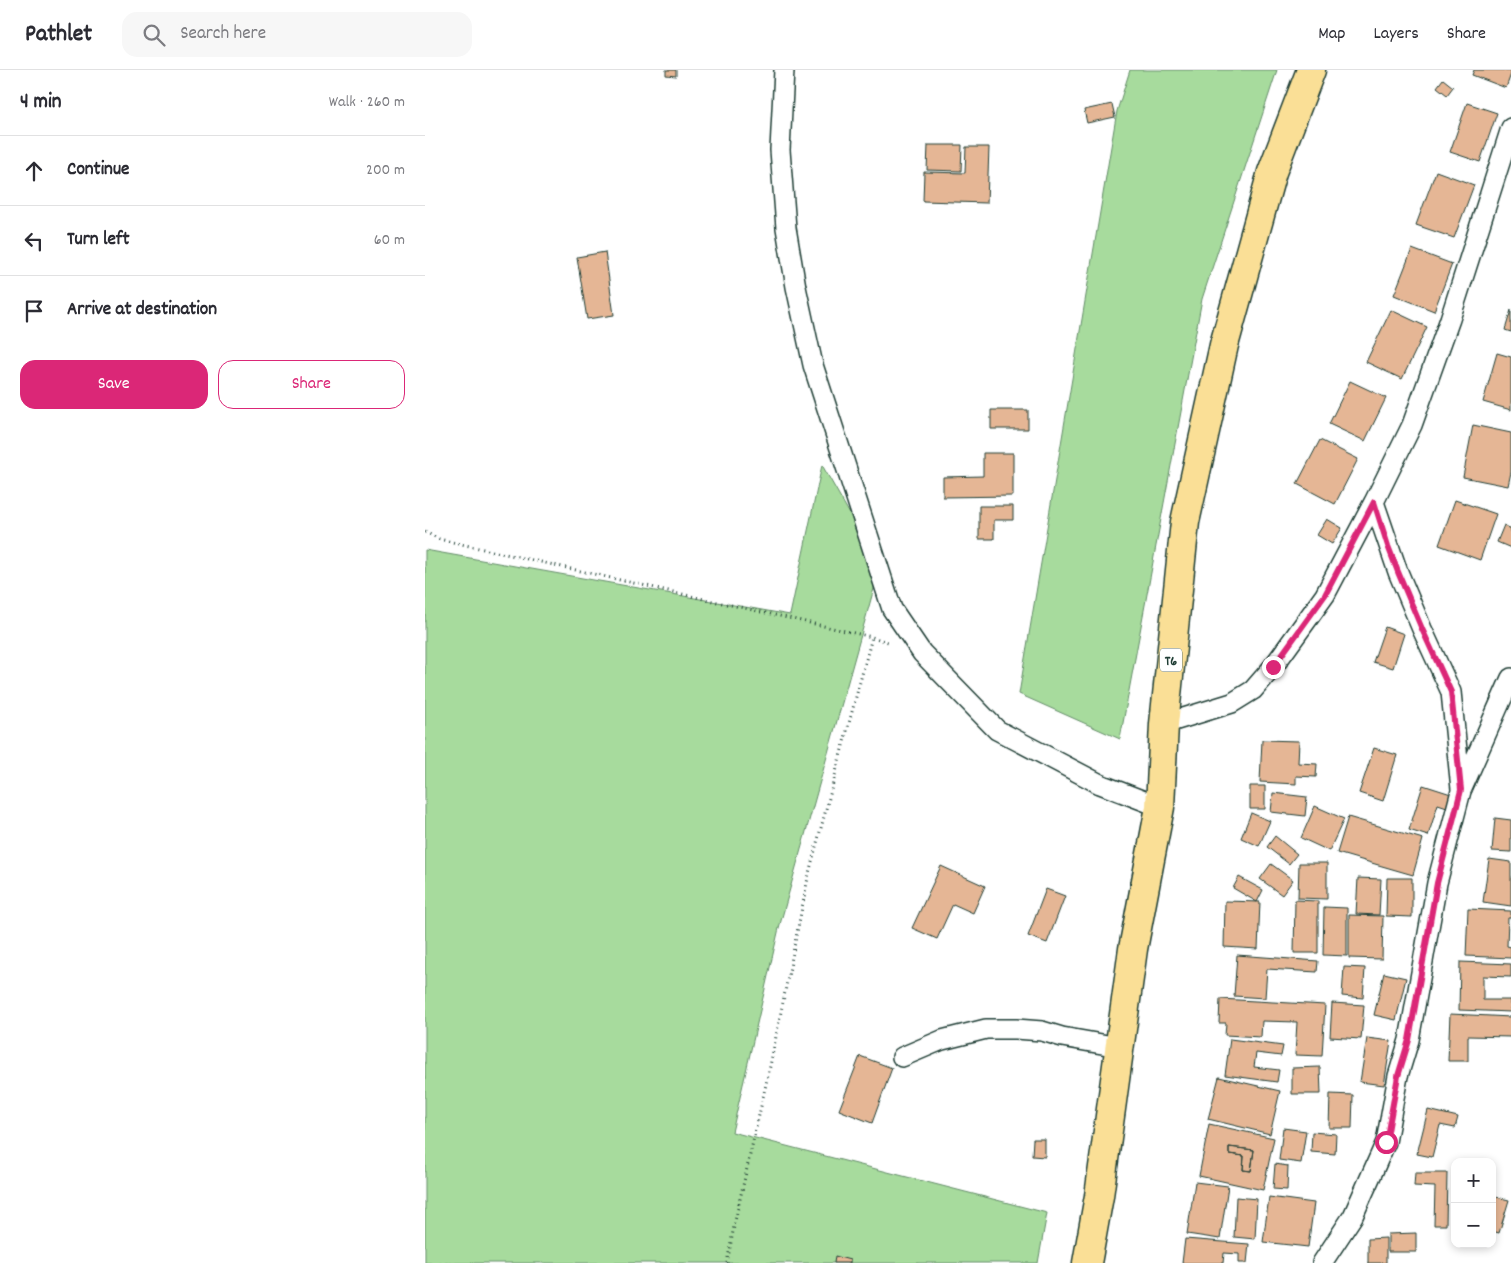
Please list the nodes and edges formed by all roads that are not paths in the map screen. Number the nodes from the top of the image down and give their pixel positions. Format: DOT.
graph roads {
  1 [pos="784,70"];
  2 [pos="1311,70"];
  3 [pos="1511,128"];
  4 [pos="1374,502"];
  5 [pos="1511,678"];
  6 [pos="1164,724"];
  7 [pos="1461,790"];
  8 [pos="1160,807"];
  9 [pos="1119,1046"];
  10 [pos="902,1057"];
  11 [pos="1087,1263"];
  12 [pos="1322,1263"];
  1 -- 8 [label="street"];
  2 -- 6 [label="highway, T6"];
  3 -- 4 [label="street"];
  4 -- 6 [label="street"];
  4 -- 7 [label="street"];
  5 -- 7 [label="street"];
  6 -- 8 [label="highway, T6"];
  7 -- 12 [label="street"];
  8 -- 9 [label="highway, T6"];
  9 -- 10 [label="street"];
  9 -- 11 [label="highway, T6"];
}
